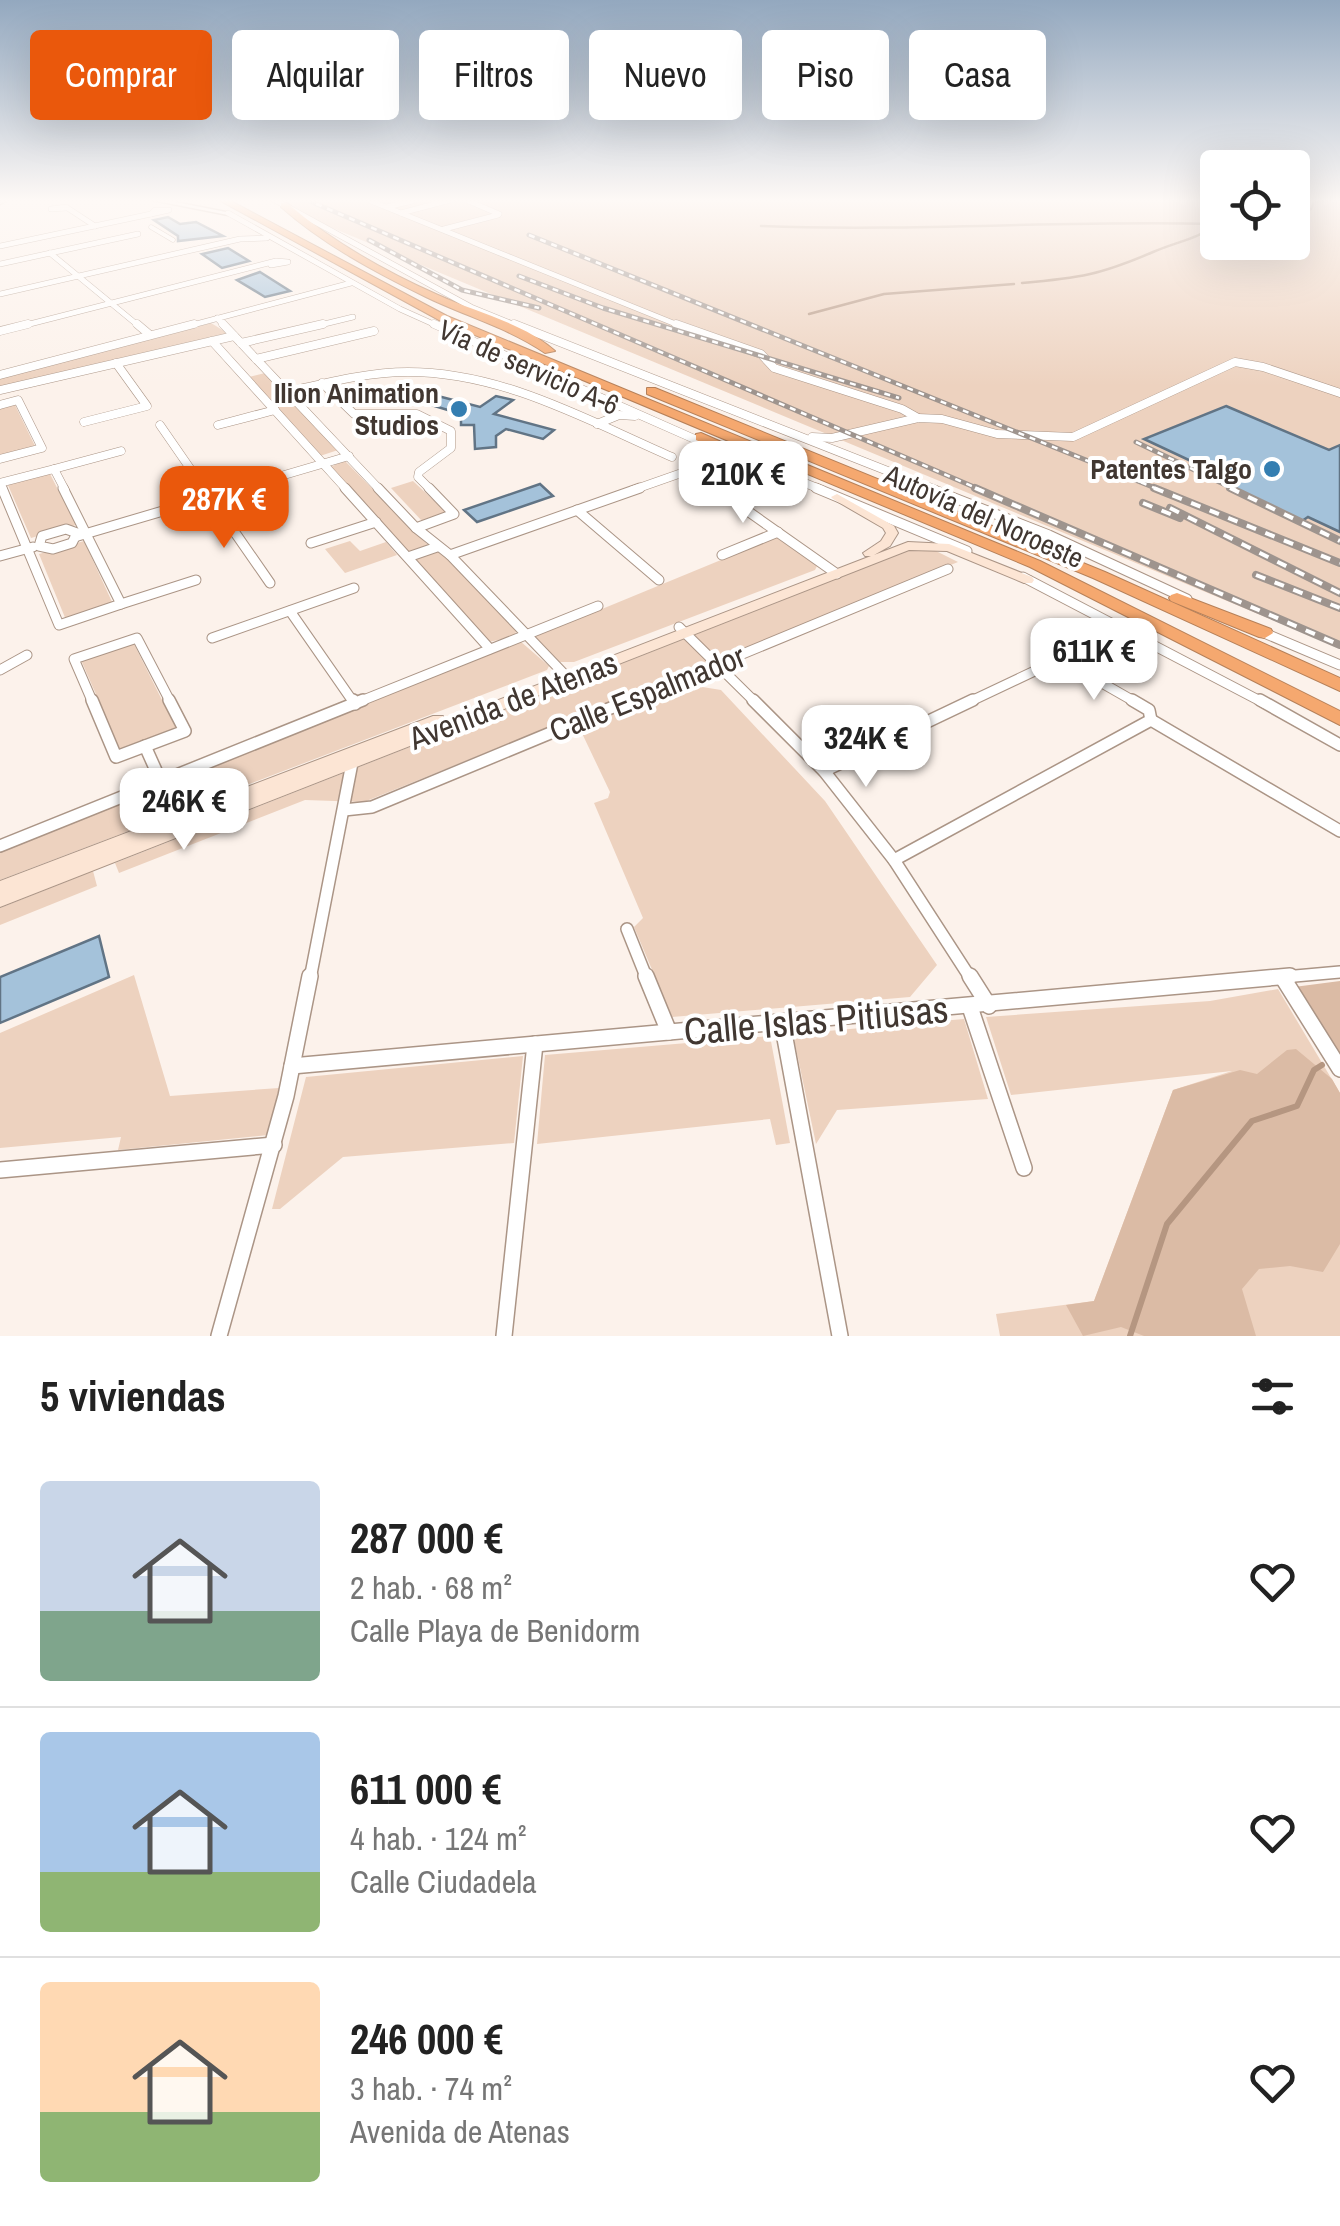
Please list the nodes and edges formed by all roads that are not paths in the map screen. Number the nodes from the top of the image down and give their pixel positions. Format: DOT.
graph roads {
  1 [pos="60,261"];
  2 [pos="127,261"];
  3 [pos="137,261"];
  4 [pos="314,261"];
  5 [pos="334,261"];
  6 [pos="355,261"];
  7 [pos="367,261"];
  8 [pos="388,261"];
  9 [pos="520,261"];
  10 [pos="271,265"];
  11 [pos="76,274"];
  12 [pos="351,283"];
  13 [pos="0,290"];
  14 [pos="406,301"];
  15 [pos="112,304"];
  16 [pos="217,318"];
  17 [pos="353,318"];
  18 [pos="0,331"];
  19 [pos="374,331"];
  20 [pos="150,335"];
  21 [pos="238,340"];
  22 [pos="212,341"];
  23 [pos="549,351"];
  24 [pos="256,359"];
  25 [pos="116,363"];
  26 [pos="266,370"];
  27 [pos="0,375"];
  28 [pos="546,375"];
  29 [pos="243,376"];
  30 [pos="322,383"];
  31 [pos="0,390"];
  32 [pos="286,392"];
  33 [pos="1340,393"];
  34 [pos="0,404"];
  35 [pos="274,410"];
  36 [pos="748,416"];
  37 [pos="918,418"];
  38 [pos="586,420"];
  39 [pos="84,422"];
  40 [pos="598,424"];
  41 [pos="160,425"];
  42 [pos="218,425"];
  43 [pos="859,432"];
  44 [pos="808,437"];
  45 [pos="706,444"];
  46 [pos="844,450"];
  47 [pos="121,451"];
  48 [pos="347,454"];
  49 [pos="672,457"];
  50 [pos="0,459"];
  51 [pos="322,462"];
  52 [pos="762,465"];
  53 [pos="54,469"];
  54 [pos="857,474"];
  55 [pos="209,495"];
  56 [pos="837,497"];
  57 [pos="578,510"];
  58 [pos="376,522"];
  59 [pos="416,528"];
  60 [pos="80,532"];
  61 [pos="778,532"];
  62 [pos="1049,534"];
  63 [pos="311,543"];
  64 [pos="34,546"];
  65 [pos="437,547"];
  66 [pos="450,555"];
  67 [pos="0,556"];
  68 [pos="722,556"];
  69 [pos="408,557"];
  70 [pos="948,570"];
  71 [pos="833,571"];
  72 [pos="196,580"];
  73 [pos="659,580"];
  74 [pos="1028,580"];
  75 [pos="270,583"];
  76 [pos="354,588"];
  77 [pos="121,604"];
  78 [pos="598,606"];
  79 [pos="290,610"];
  80 [pos="682,630"];
  81 [pos="1265,633"];
  82 [pos="526,635"];
  83 [pos="212,638"];
  84 [pos="490,649"];
  85 [pos="27,655"];
  86 [pos="717,665"];
  87 [pos="1340,665"];
  88 [pos="0,670"];
  89 [pos="564,675"];
  90 [pos="1340,685"];
  91 [pos="355,704"];
  92 [pos="1151,720"];
  93 [pos="1340,720"];
  94 [pos="145,746"];
  95 [pos="1340,746"];
  96 [pos="349,759"];
  97 [pos="824,771"];
  98 [pos="160,781"];
  99 [pos="344,810"];
  100 [pos="180,824"];
  101 [pos="1340,832"];
  102 [pos="0,846"];
  103 [pos="894,860"];
  104 [pos="0,888"];
  105 [pos="0,900"];
  106 [pos="627,929"];
  107 [pos="1340,972"];
  108 [pos="1283,978"];
  109 [pos="990,1006"];
  110 [pos="970,1007"];
  111 [pos="782,1022"];
  112 [pos="669,1032"];
  113 [pos="535,1044"];
  114 [pos="292,1066"];
  115 [pos="1340,1069"];
  116 [pos="274,1145"];
  117 [pos="1024,1168"];
  118 [pos="2,1174"];
  119 [pos="219,1336"];
  120 [pos="504,1336"];
  121 [pos="840,1336"];
  1 -- 11 [label="street"];
  2 -- 11 [label="street"];
  3 -- 11 [label="street"];
  4 -- 12 [label="street, Vía de servicio A-6"];
  5 -- 14 [label="highway, Autovía del Noroeste"];
  6 -- 23 [label="highway, Autovía del Noroeste"];
  7 -- 23 [label="highway"];
  8 -- 36 [label="street, Vía de servicio A-6"];
  9 -- 37 [label="street"];
  10 -- 15 [label="street"];
  11 -- 13 [label="street"];
  11 -- 15 [label="street"];
  12 -- 16 [label="street"];
  12 -- 28 [label="street, Vía de servicio A-6"];
  14 -- 52 [label="highway"];
  14 -- 93 [label="highway, Autovía del Noroeste"];
  15 -- 18 [label="street"];
  15 -- 20 [label="street"];
  16 -- 20 [label="street"];
  16 -- 21 [label="street"];
  17 -- 21 [label="street"];
  19 -- 24 [label="street"];
  20 -- 27 [label="street"];
  21 -- 22 [label="street"];
  21 -- 24 [label="street"];
  22 -- 25 [label="street"];
  22 -- 29 [label="street"];
  23 -- 54 [label="highway, Autovía del Noroeste"];
  24 -- 26 [label="street"];
  25 -- 31 [label="street"];
  25 -- 39 [label="street"];
  26 -- 29 [label="street"];
  26 -- 32 [label="street"];
  28 -- 38 [label="street"];
  28 -- 45 [label="street, Vía de servicio A-6"];
  29 -- 35 [label="street"];
  30 -- 32 [label="street"];
  30 -- 38 [label="street"];
  30 -- 59 [label="street"];
  32 -- 48 [label="street"];
  33 -- 37 [label="street"];
  34 -- 50 [label="street"];
  35 -- 42 [label="street"];
  35 -- 51 [label="street"];
  36 -- 44 [label="street"];
  36 -- 62 [label="street, Vía de servicio A-6"];
  37 -- 43 [label="street"];
  38 -- 40 [label="street"];
  40 -- 45 [label="street"];
  40 -- 49 [label="street"];
  41 -- 55 [label="street"];
  43 -- 44 [label="street"];
  43 -- 46 [label="street"];
  44 -- 46 [label="street"];
  45 -- 52 [label="street, Vía de servicio A-6"];
  46 -- 62 [label="street"];
  47 -- 53 [label="street"];
  48 -- 51 [label="street"];
  48 -- 59 [label="street"];
  51 -- 55 [label="street"];
  51 -- 58 [label="street"];
  52 -- 56 [label="street, Vía de servicio A-6"];
  53 -- 60 [label="street"];
  53 -- 64 [label="street"];
  54 -- 81 [label="highway"];
  54 -- 90 [label="highway, Autovía del Noroeste"];
  55 -- 60 [label="street"];
  55 -- 75 [label="street"];
  56 -- 71 [label="main road, Avenida de Atenas"];
  56 -- 74 [label="street, Vía de servicio A-6"];
  57 -- 61 [label="street"];
  57 -- 66 [label="street"];
  57 -- 73 [label="street"];
  58 -- 63 [label="street"];
  58 -- 69 [label="street"];
  59 -- 65 [label="street"];
  60 -- 64 [label="street"];
  60 -- 64 [label="street"];
  60 -- 77 [label="street"];
  61 -- 68 [label="street"];
  61 -- 71 [label="street"];
  62 -- 81 [label="street, Vía de servicio A-6"];
  64 -- 67 [label="street"];
  64 -- 77 [label="street"];
  65 -- 66 [label="street"];
  65 -- 69 [label="street"];
  66 -- 82 [label="street"];
  69 -- 84 [label="street"];
  70 -- 86 [label="street, Calle Espalmador"];
  71 -- 74 [label="main road, Avenida de Atenas"];
  71 -- 80 [label="main road, Avenida de Atenas"];
  72 -- 77 [label="street"];
  74 -- 95 [label="street, Vía de servicio A-6"];
  76 -- 79 [label="street"];
  78 -- 82 [label="street"];
  79 -- 83 [label="street"];
  79 -- 91 [label="street"];
  80 -- 86 [label="street"];
  80 -- 89 [label="main road, Avenida de Atenas"];
  81 -- 87 [label="street, Vía de servicio A-6"];
  82 -- 84 [label="street"];
  82 -- 89 [label="street"];
  84 -- 91 [label="street"];
  85 -- 88 [label="street"];
  86 -- 97 [label="street"];
  86 -- 99 [label="street, Calle Espalmador"];
  89 -- 96 [label="main road, Avenida de Atenas"];
  91 -- 98 [label="street"];
  92 -- 97 [label="street"];
  92 -- 101 [label="street"];
  92 -- 103 [label="street"];
  94 -- 94 [label="street"];
  94 -- 98 [label="street"];
  96 -- 99 [label="street"];
  96 -- 100 [label="main road, Avenida de Atenas"];
  97 -- 103 [label="street"];
  98 -- 100 [label="street"];
  98 -- 102 [label="street"];
  99 -- 114 [label="street"];
  100 -- 104 [label="main road, Avenida de Atenas"];
  100 -- 105 [label="main road, Avenida de Atenas"];
  103 -- 109 [label="street"];
  106 -- 112 [label="street"];
  107 -- 108 [label="street, Calle Islas Pitiusas"];
  108 -- 109 [label="street, Calle Islas Pitiusas"];
  108 -- 115 [label="street"];
  109 -- 110 [label="street, Calle Islas Pitiusas"];
  110 -- 111 [label="street, Calle Islas Pitiusas"];
  110 -- 117 [label="street"];
  111 -- 112 [label="street, Calle Islas Pitiusas"];
  111 -- 121 [label="street"];
  112 -- 113 [label="street, Calle Islas Pitiusas"];
  113 -- 114 [label="street, Calle Islas Pitiusas"];
  113 -- 120 [label="street"];
  114 -- 116 [label="street"];
  116 -- 118 [label="street"];
  116 -- 119 [label="street"];
}
